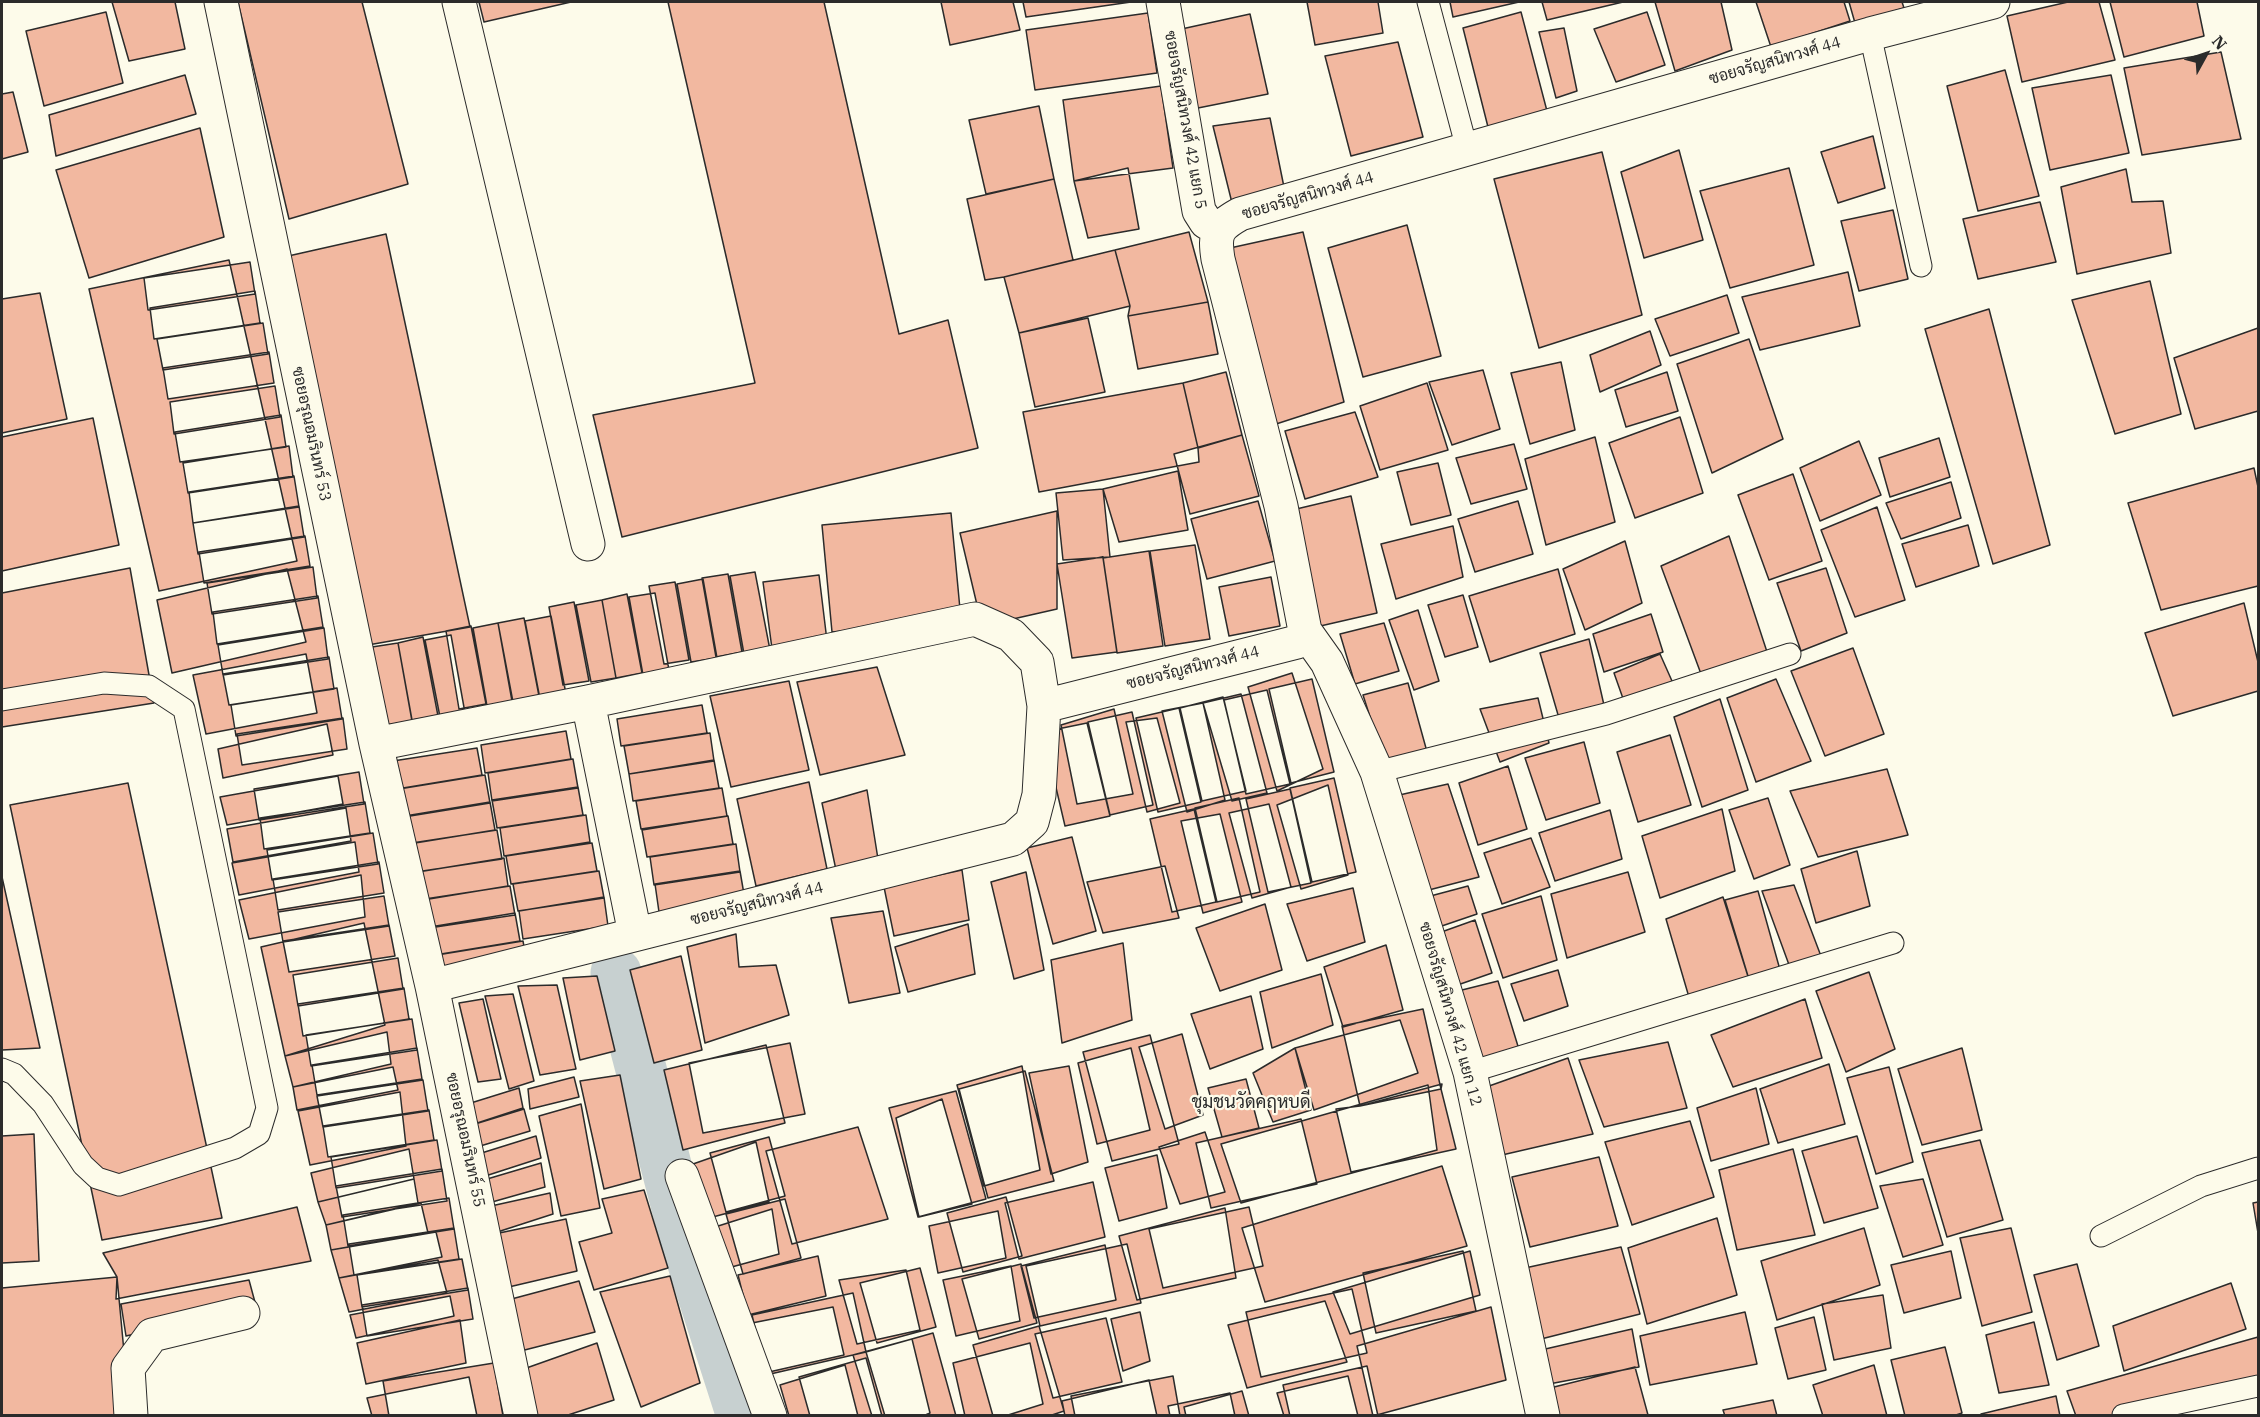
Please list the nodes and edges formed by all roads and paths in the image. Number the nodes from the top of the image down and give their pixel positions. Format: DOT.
graph roads {
  1 [pos="221,2"];
  2 [pos="459,2"];
  3 [pos="1163,2"];
  4 [pos="1428,2"];
  5 [pos="1993,2"];
  6 [pos="1870,34"];
  7 [pos="1467,149"];
  8 [pos="1219,230"];
  9 [pos="1921,266"];
  10 [pos="588,544"];
  11 [pos="1305,631"];
  12 [pos="1790,654"];
  13 [pos="2,700"];
  14 [pos="588,702"];
  15 [pos="1044,706"];
  16 [pos="376,744"];
  17 [pos="1377,772"];
  18 [pos="404,865"];
  19 [pos="635,934"];
  20 [pos="1893,943"];
  21 [pos="432,986"];
  22 [pos="2,1069"];
  23 [pos="1470,1072"];
  24 [pos="2259,1168"];
  25 [pos="682,1176"];
  26 [pos="2101,1236"];
  27 [pos="243,1313"];
  28 [pos="2259,1386"];
  29 [pos="2123,1415"];
  30 [pos="131,1416"];
  31 [pos="521,1416"];
  32 [pos="770,1416"];
  33 [pos="1544,1416"];
  1 -- 16 [label="street, ซอยอรุณอมรินทร์ 53"];
  2 -- 10 [label="street"];
  3 -- 8 [label="street, ซอยจรัญสนิทวงศ์ 42 แยก 5"];
  4 -- 7 [label="lane"];
  5 -- 6 [label="street, ซอยจรัญสนิทวงศ์ 44"];
  6 -- 7 [label="street, ซอยจรัญสนิทวงศ์ 44"];
  6 -- 9 [label="lane"];
  7 -- 8 [label="street, ซอยจรัญสนิทวงศ์ 44"];
  8 -- 11 [label="street"];
  11 -- 15 [label="street, ซอยจรัญสนิทวงศ์ 44"];
  11 -- 17 [label="street, ซอยจรัญสนิทวงศ์ 42 แยก 12"];
  12 -- 17 [label="lane"];
  13 -- 22 [label="lane"];
  14 -- 15 [label="street, ซอยจรัญสนิทวงศ์ 44"];
  14 -- 16 [label="street, ซอยจรัญสนิทวงศ์ 44"];
  14 -- 19 [label="street"];
  15 -- 19 [label="street, ซอยจรัญสนิทวงศ์ 44"];
  16 -- 18 [label="street, ซอยอรุณอมรินทร์ 53"];
  17 -- 23 [label="street, ซอยจรัญสนิทวงศ์ 42 แยก 12"];
  18 -- 21 [label="street, ซอยอรุณอมรินทร์ 55"];
  19 -- 21 [label="street, ซอยจรัญสนิทวงศ์ 44"];
  20 -- 23 [label="lane"];
  21 -- 31 [label="street, ซอยอรุณอมรินทร์ 55"];
  23 -- 33 [label="street, ซอยจรัญสนิทวงศ์ 42 แยก 12"];
  24 -- 26 [label="lane"];
  25 -- 32 [label="street"];
  27 -- 30 [label="street"];
  28 -- 29 [label="lane"];
}
